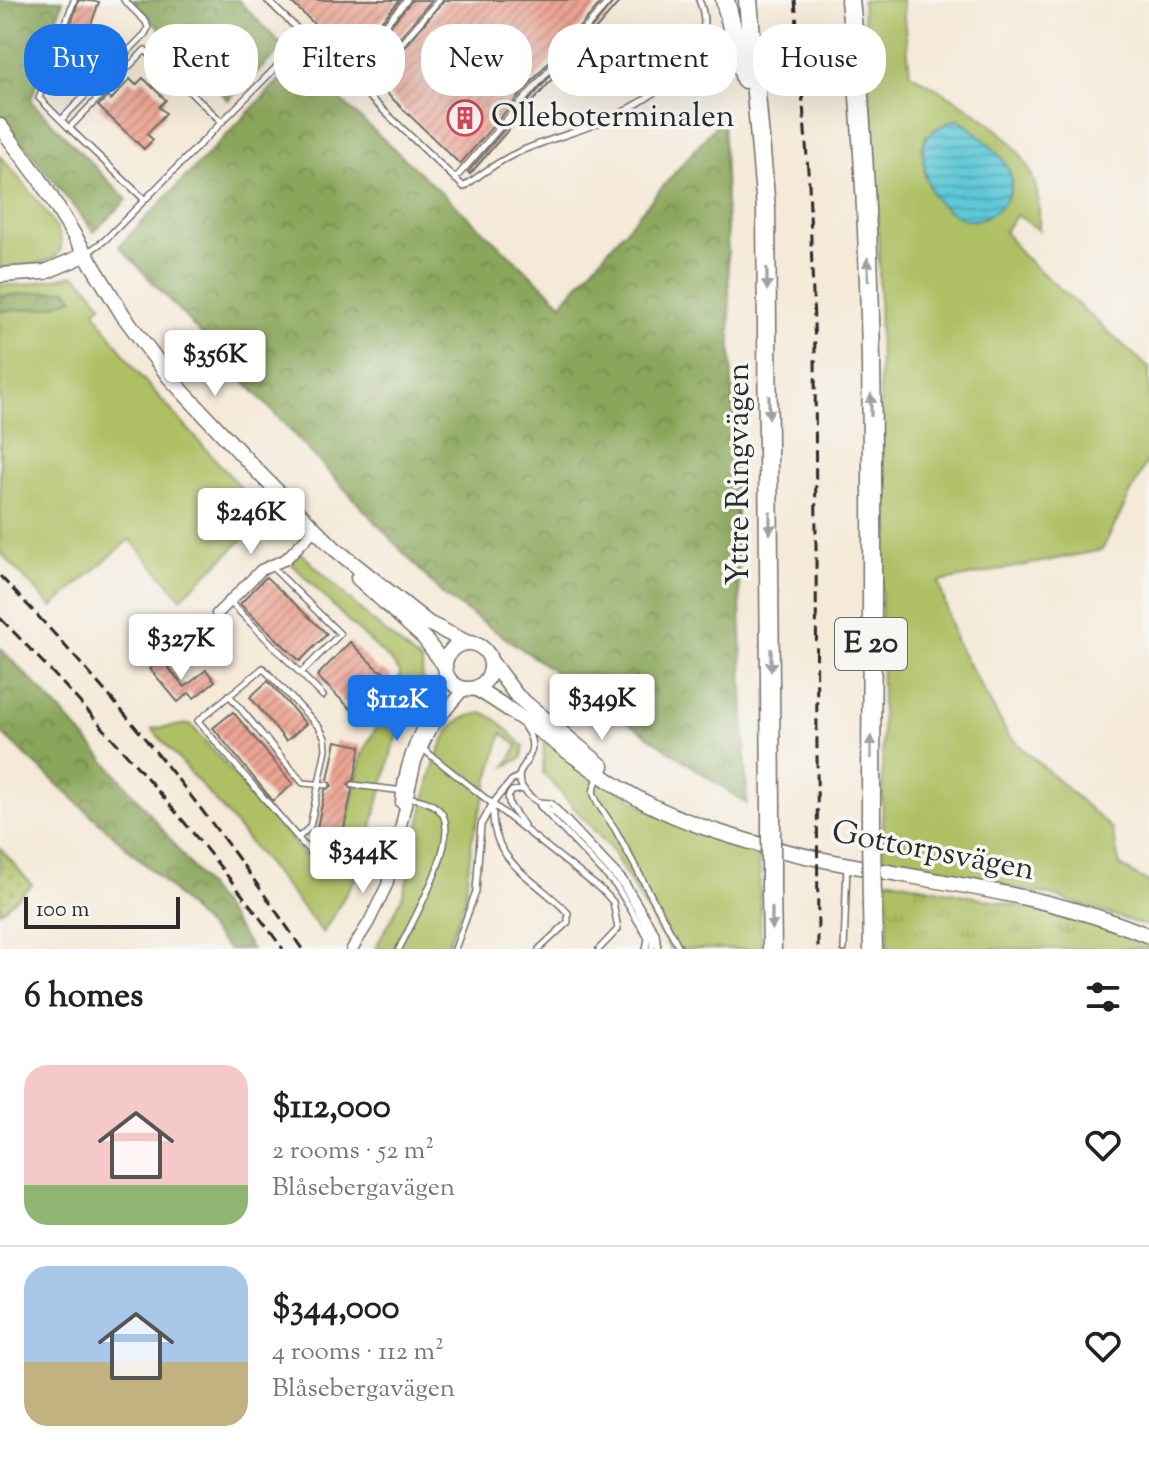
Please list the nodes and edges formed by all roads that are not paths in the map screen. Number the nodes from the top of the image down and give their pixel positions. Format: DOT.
graph roads {
  1 [pos="74,0"];
  2 [pos="124,0"];
  3 [pos="267,0"];
  4 [pos="407,0"];
  5 [pos="439,0"];
  6 [pos="610,0"];
  7 [pos="699,0"];
  8 [pos="725,0"];
  9 [pos="748,0"];
  10 [pos="850,0"];
  11 [pos="291,24"];
  12 [pos="386,24"];
  13 [pos="405,39"];
  14 [pos="274,69"];
  15 [pos="367,96"];
  16 [pos="61,120"];
  17 [pos="222,122"];
  18 [pos="0,126"];
  19 [pos="69,128"];
  20 [pos="0,141"];
  21 [pos="455,179"];
  22 [pos="145,200"];
  23 [pos="766,209"];
  24 [pos="60,211"];
  25 [pos="87,254"];
  26 [pos="0,275"];
  27 [pos="315,529"];
  28 [pos="335,549"];
  29 [pos="271,565"];
  30 [pos="229,602"];
  31 [pos="217,614"];
  32 [pos="468,643"];
  33 [pos="492,663"];
  34 [pos="446,670"];
  35 [pos="301,673"];
  36 [pos="469,689"];
  37 [pos="229,695"];
  38 [pos="323,696"];
  39 [pos="515,714"];
  40 [pos="418,745"];
  41 [pos="600,770"];
  42 [pos="519,776"];
  43 [pos="319,784"];
  44 [pos="327,785"];
  45 [pos="353,785"];
  46 [pos="524,789"];
  47 [pos="405,794"];
  48 [pos="493,803"];
  49 [pos="538,803"];
  50 [pos="529,832"];
  51 [pos="298,838"];
  52 [pos="310,852"];
  53 [pos="847,864"];
  54 [pos="1149,936"];
  55 [pos="609,940"];
  56 [pos="352,948"];
  57 [pos="399,949"];
  58 [pos="455,949"];
  59 [pos="539,949"];
  60 [pos="599,949"];
  61 [pos="609,949"];
  62 [pos="652,949"];
  63 [pos="680,949"];
  64 [pos="772,949"];
  65 [pos="844,949"];
  66 [pos="873,949"];
  1 -- 16 [label="lane"];
  2 -- 16 [label="lane"];
  3 -- 11 [label="lane"];
  4 -- 12 [label="lane"];
  5 -- 13 [label="lane"];
  6 -- 21 [label="lane"];
  7 -- 21 [label="lane"];
  8 -- 23 [label="highway"];
  9 -- 23 [label="highway, Yttre Ringvägen"];
  66 -- 10 [label="highway, E 20, one-way, bridge"];
  14 -- 17 [label="lane"];
  15 -- 21 [label="lane"];
  16 -- 19 [label="lane"];
  17 -- 19 [label="lane"];
  17 -- 22 [label="lane"];
  18 -- 24 [label="street, Gottorpsvägen"];
  19 -- 22 [label="lane"];
  20 -- 24 [label="street, Gottorpsvägen"];
  22 -- 25 [label="lane"];
  23 -- 64 [label="highway, Yttre Ringvägen, one-way, bridge"];
  24 -- 25 [label="street, Gottorpsvägen"];
  25 -- 26 [label="street"];
  25 -- 27 [label="street, Gottorpsvägen"];
  27 -- 28 [label="street, Gottorpsvägen"];
  27 -- 29 [label="street"];
  28 -- 32 [label="street, Gottorpsvägen"];
  28 -- 34 [label="street, Gottorpsvägen"];
  29 -- 30 [label="street"];
  29 -- 35 [label="lane"];
  30 -- 31 [label="street"];
  30 -- 35 [label="lane"];
  32 -- 33 [label="street, Gottorpsvägen"];
  32 -- 34 [label="street"];
  33 -- 36 [label="street"];
  33 -- 41 [label="street, Gottorpsvägen"];
  34 -- 36 [label="street, Gottorpsvägen"];
  34 -- 40 [label="street"];
  35 -- 38 [label="lane"];
  36 -- 39 [label="street, Gottorpsvägen"];
  36 -- 40 [label="street"];
  37 -- 43 [label="lane"];
  37 -- 43 [label="lane"];
  37 -- 51 [label="lane"];
  39 -- 41 [label="street, Gottorpsvägen"];
  39 -- 42 [label="lane"];
  40 -- 47 [label="street"];
  40 -- 48 [label="lane"];
  41 -- 53 [label="street, Gottorpsvägen"];
  41 -- 63 [label="lane"];
  42 -- 46 [label="lane"];
  42 -- 48 [label="lane"];
  43 -- 44 [label="lane"];
  43 -- 51 [label="lane"];
  45 -- 47 [label="lane"];
  46 -- 49 [label="lane"];
  46 -- 50 [label="lane"];
  47 -- 56 [label="street"];
  47 -- 57 [label="lane"];
  48 -- 50 [label="lane"];
  48 -- 58 [label="lane"];
  48 -- 59 [label="lane"];
  49 -- 62 [label="lane"];
  49 -- 62 [label="lane"];
  50 -- 55 [label="lane"];
  51 -- 52 [label="lane"];
  53 -- 54 [label="street, Gottorpsvägen"];
  53 -- 65 [label="lane"];
  55 -- 60 [label="lane"];
  55 -- 61 [label="lane"];
}
